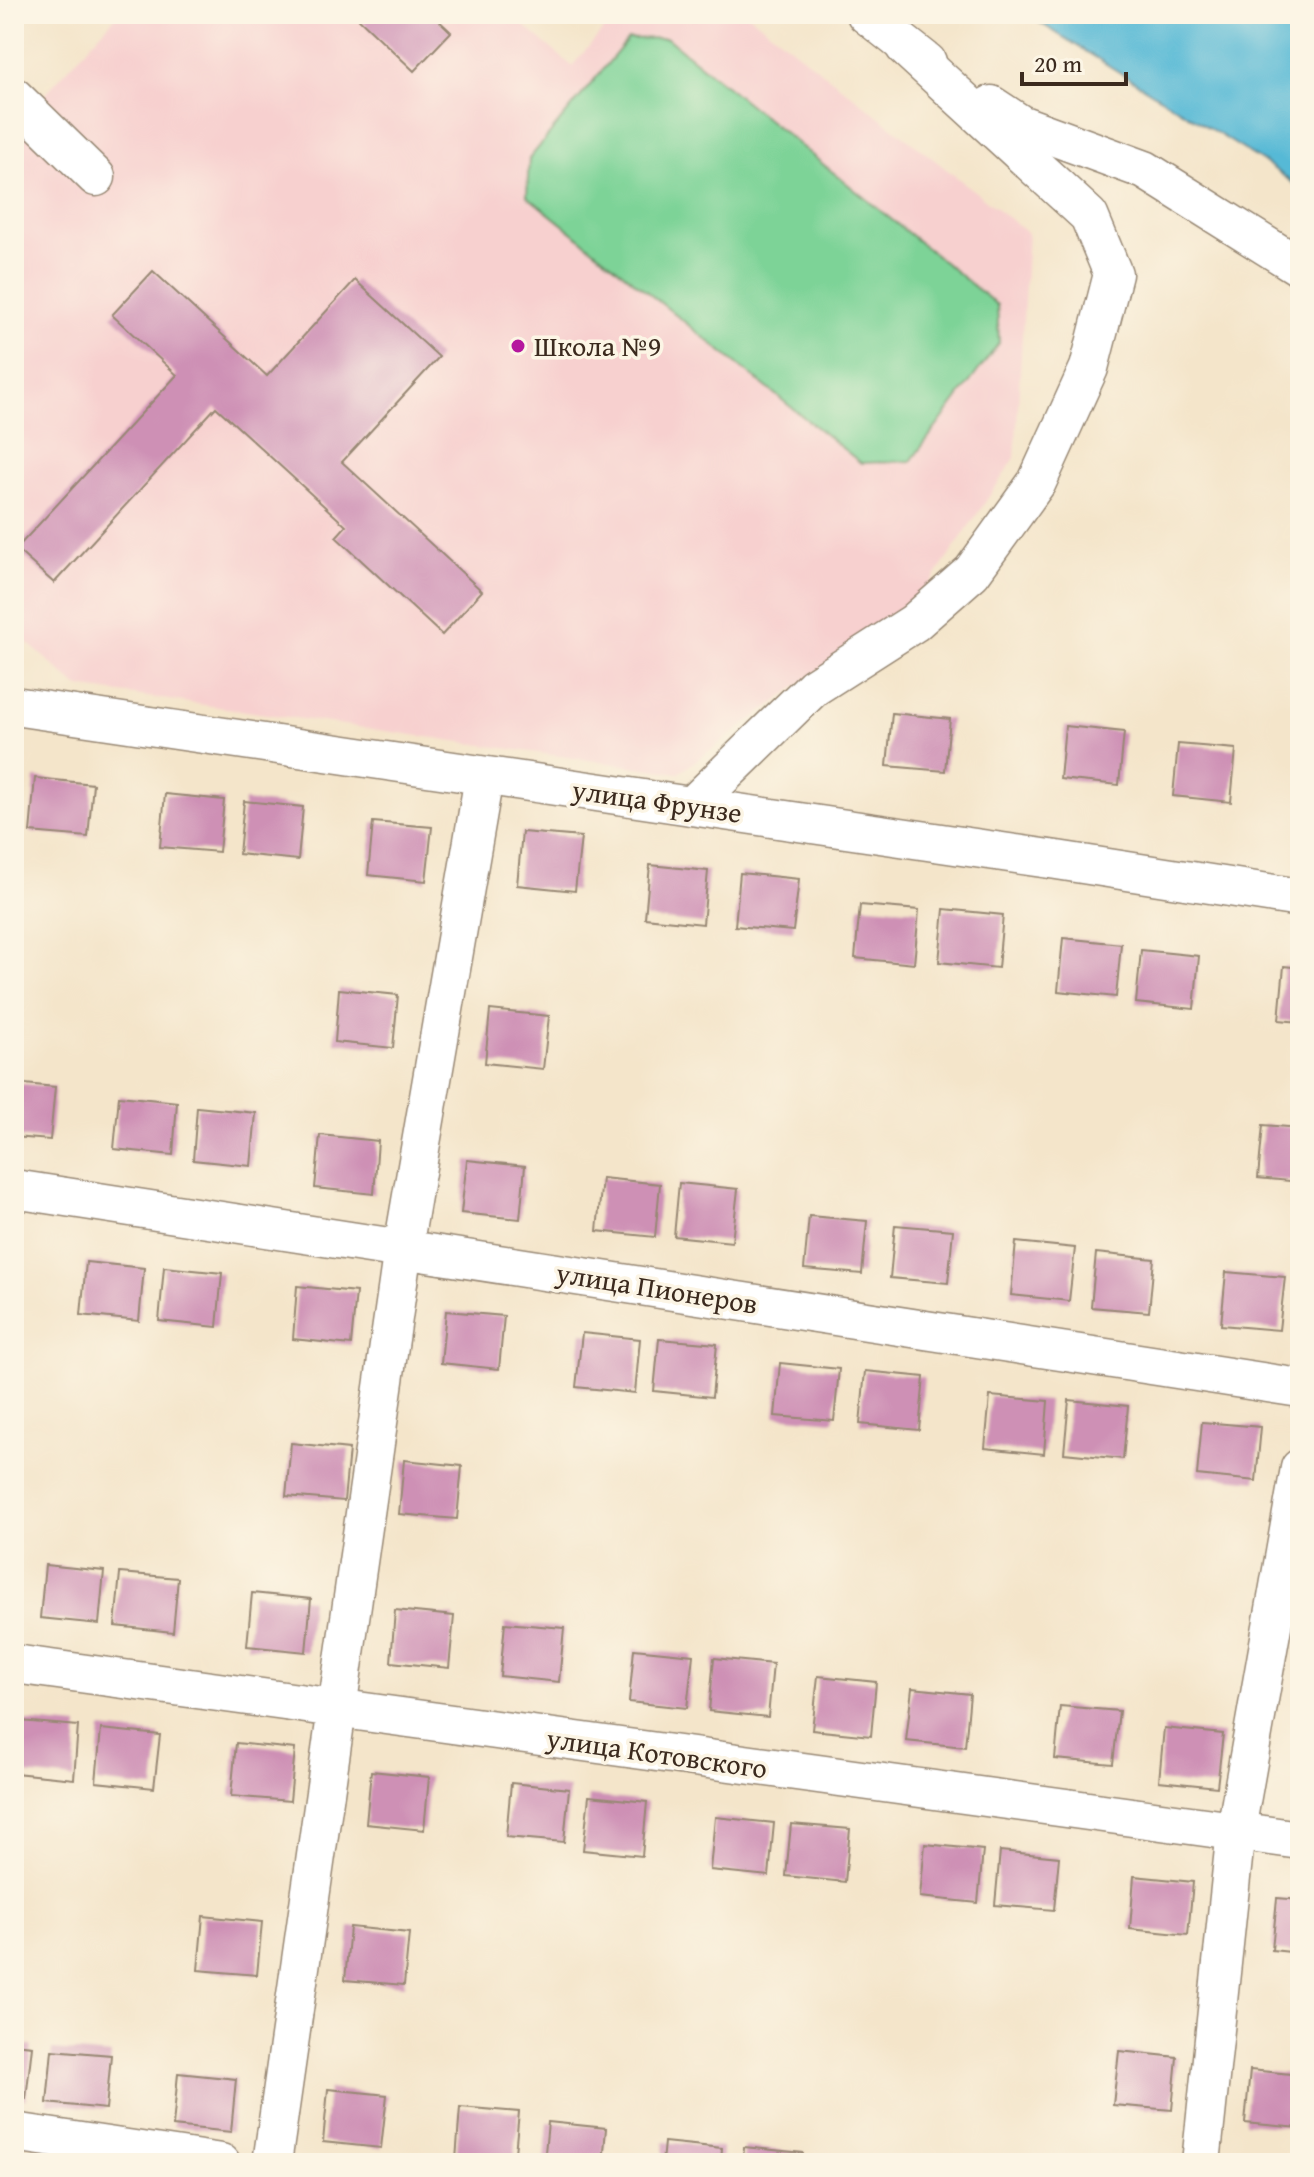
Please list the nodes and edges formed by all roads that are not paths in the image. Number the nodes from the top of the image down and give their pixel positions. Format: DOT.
graph roads {
  1 [pos="866,14"];
  2 [pos="905,47"];
  3 [pos="14,97"];
  4 [pos="96,177"];
  5 [pos="1300,267"];
  6 [pos="14,706"];
  7 [pos="484,777"];
  8 [pos="692,806"];
  9 [pos="1300,898"];
  10 [pos="14,1189"];
  11 [pos="403,1248"];
  12 [pos="1300,1388"];
  13 [pos="1300,1468"];
  14 [pos="14,1664"];
  15 [pos="338,1711"];
  16 [pos="1236,1830"];
  17 [pos="1300,1840"];
  18 [pos="14,2132"];
  19 [pos="221,2163"];
  20 [pos="272,2163"];
  21 [pos="1201,2163"];
  1 -- 2 [label="street"];
  2 -- 5 [label="street"];
  2 -- 8 [label="street"];
  3 -- 4 [label="street"];
  6 -- 7 [label="street, улица Фрунзе"];
  7 -- 8 [label="street, улица Фрунзе"];
  7 -- 11 [label="street"];
  8 -- 9 [label="street, улица Фрунзе"];
  10 -- 11 [label="street, улица Пионеров"];
  11 -- 12 [label="street, улица Пионеров"];
  11 -- 15 [label="street"];
  13 -- 16 [label="street"];
  14 -- 15 [label="street, улица Котовского"];
  15 -- 16 [label="street, улица Котовского"];
  15 -- 20 [label="street"];
  16 -- 17 [label="street, улица Котовского"];
  16 -- 21 [label="street"];
  18 -- 19 [label="street"];
}
